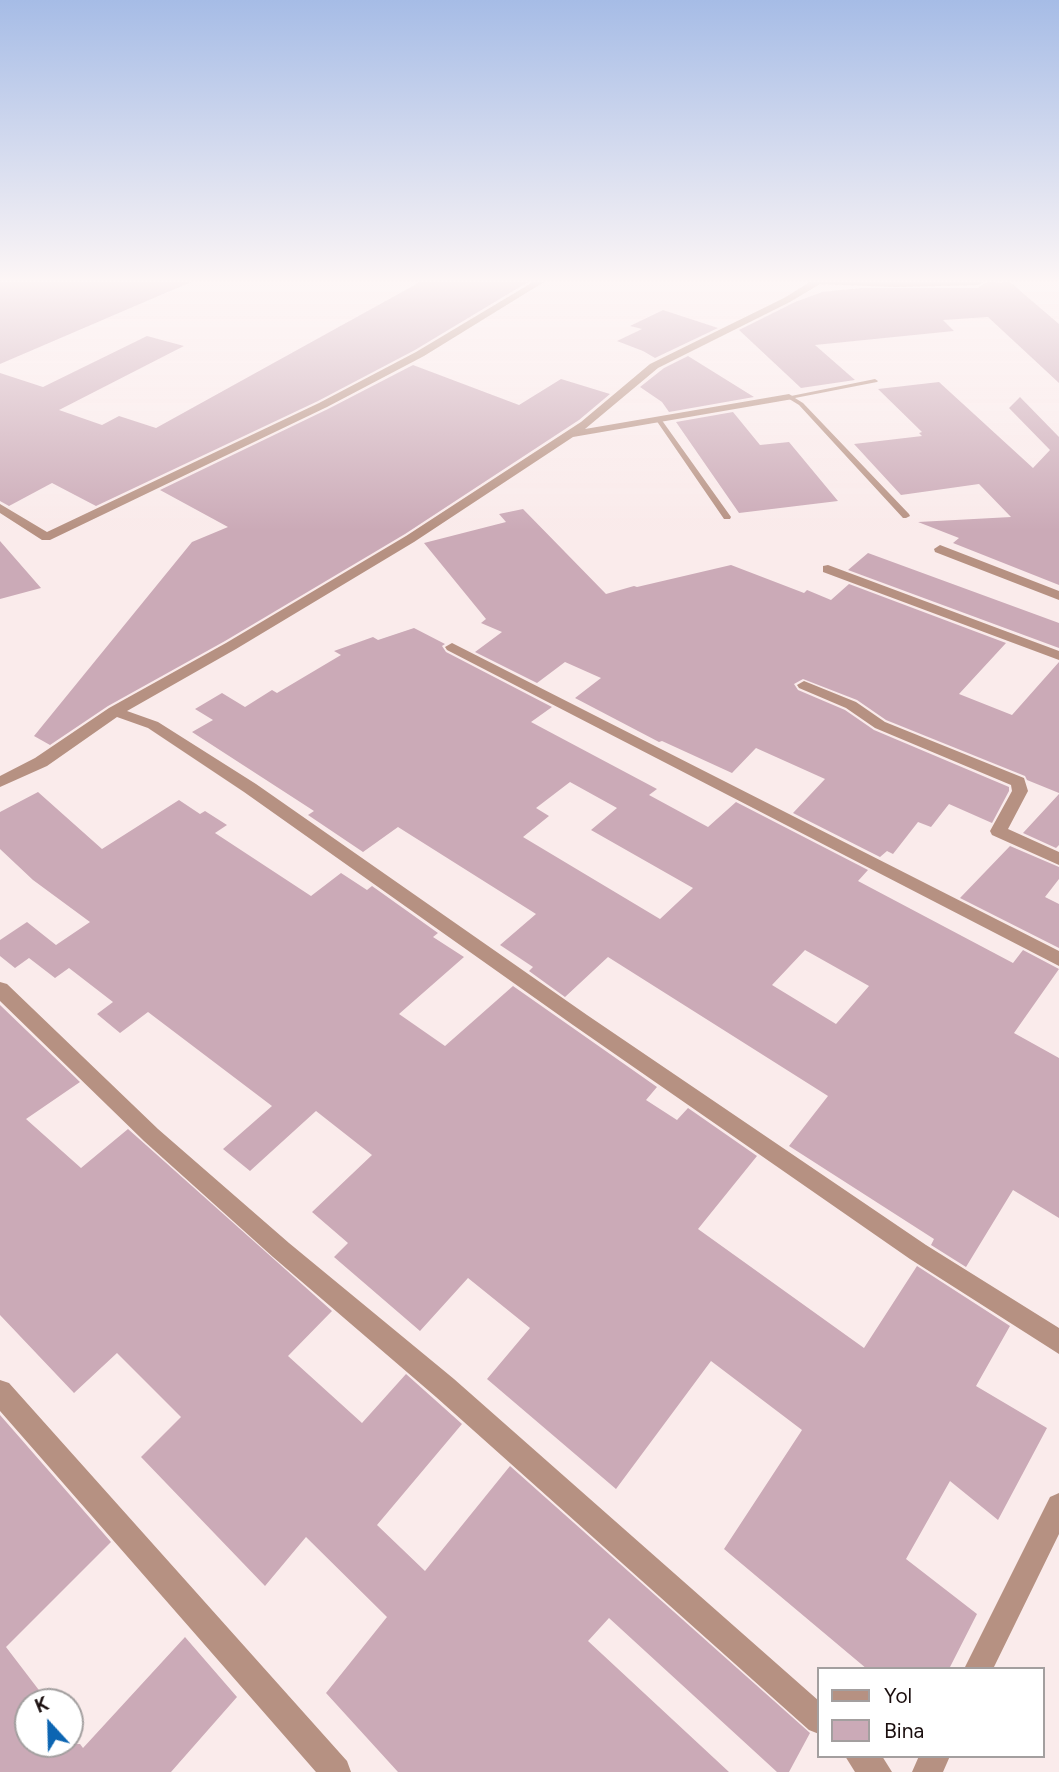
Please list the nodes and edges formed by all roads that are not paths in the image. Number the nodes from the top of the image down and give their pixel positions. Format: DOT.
graph roads {
  1 [pos="398,365"];
  2 [pos="657,365"];
  3 [pos="875,381"];
  4 [pos="789,397"];
  5 [pos="659,420"];
  6 [pos="569,435"];
  7 [pos="0,508"];
  8 [pos="906,516"];
  9 [pos="726,517"];
  10 [pos="940,549"];
  11 [pos="828,569"];
  12 [pos="1059,596"];
  13 [pos="452,647"];
  14 [pos="1059,656"];
  15 [pos="804,685"];
  16 [pos="114,711"];
  17 [pos="0,782"];
  18 [pos="1059,859"];
  19 [pos="1059,959"];
  20 [pos="0,989"];
  21 [pos="1059,1342"];
  22 [pos="0,1392"];
  23 [pos="1056,1520"];
  24 [pos="979,1667"];
  25 [pos="818,1719"];
  26 [pos="862,1758"];
  27 [pos="336,1772"];
  28 [pos="877,1772"];
  1 -- 7 [label="street"];
  2 -- 6 [label="street"];
  3 -- 4 [label="lane"];
  4 -- 5 [label="street"];
  4 -- 8 [label="lane"];
  5 -- 6 [label="street"];
  5 -- 9 [label="lane"];
  6 -- 16 [label="street"];
  10 -- 12 [label="street"];
  11 -- 14 [label="street"];
  13 -- 19 [label="street"];
  15 -- 18 [label="street"];
  16 -- 17 [label="street"];
  16 -- 21 [label="street"];
  20 -- 25 [label="street"];
  22 -- 27 [label="street"];
  23 -- 24 [label="street"];
  26 -- 28 [label="street"];
}
